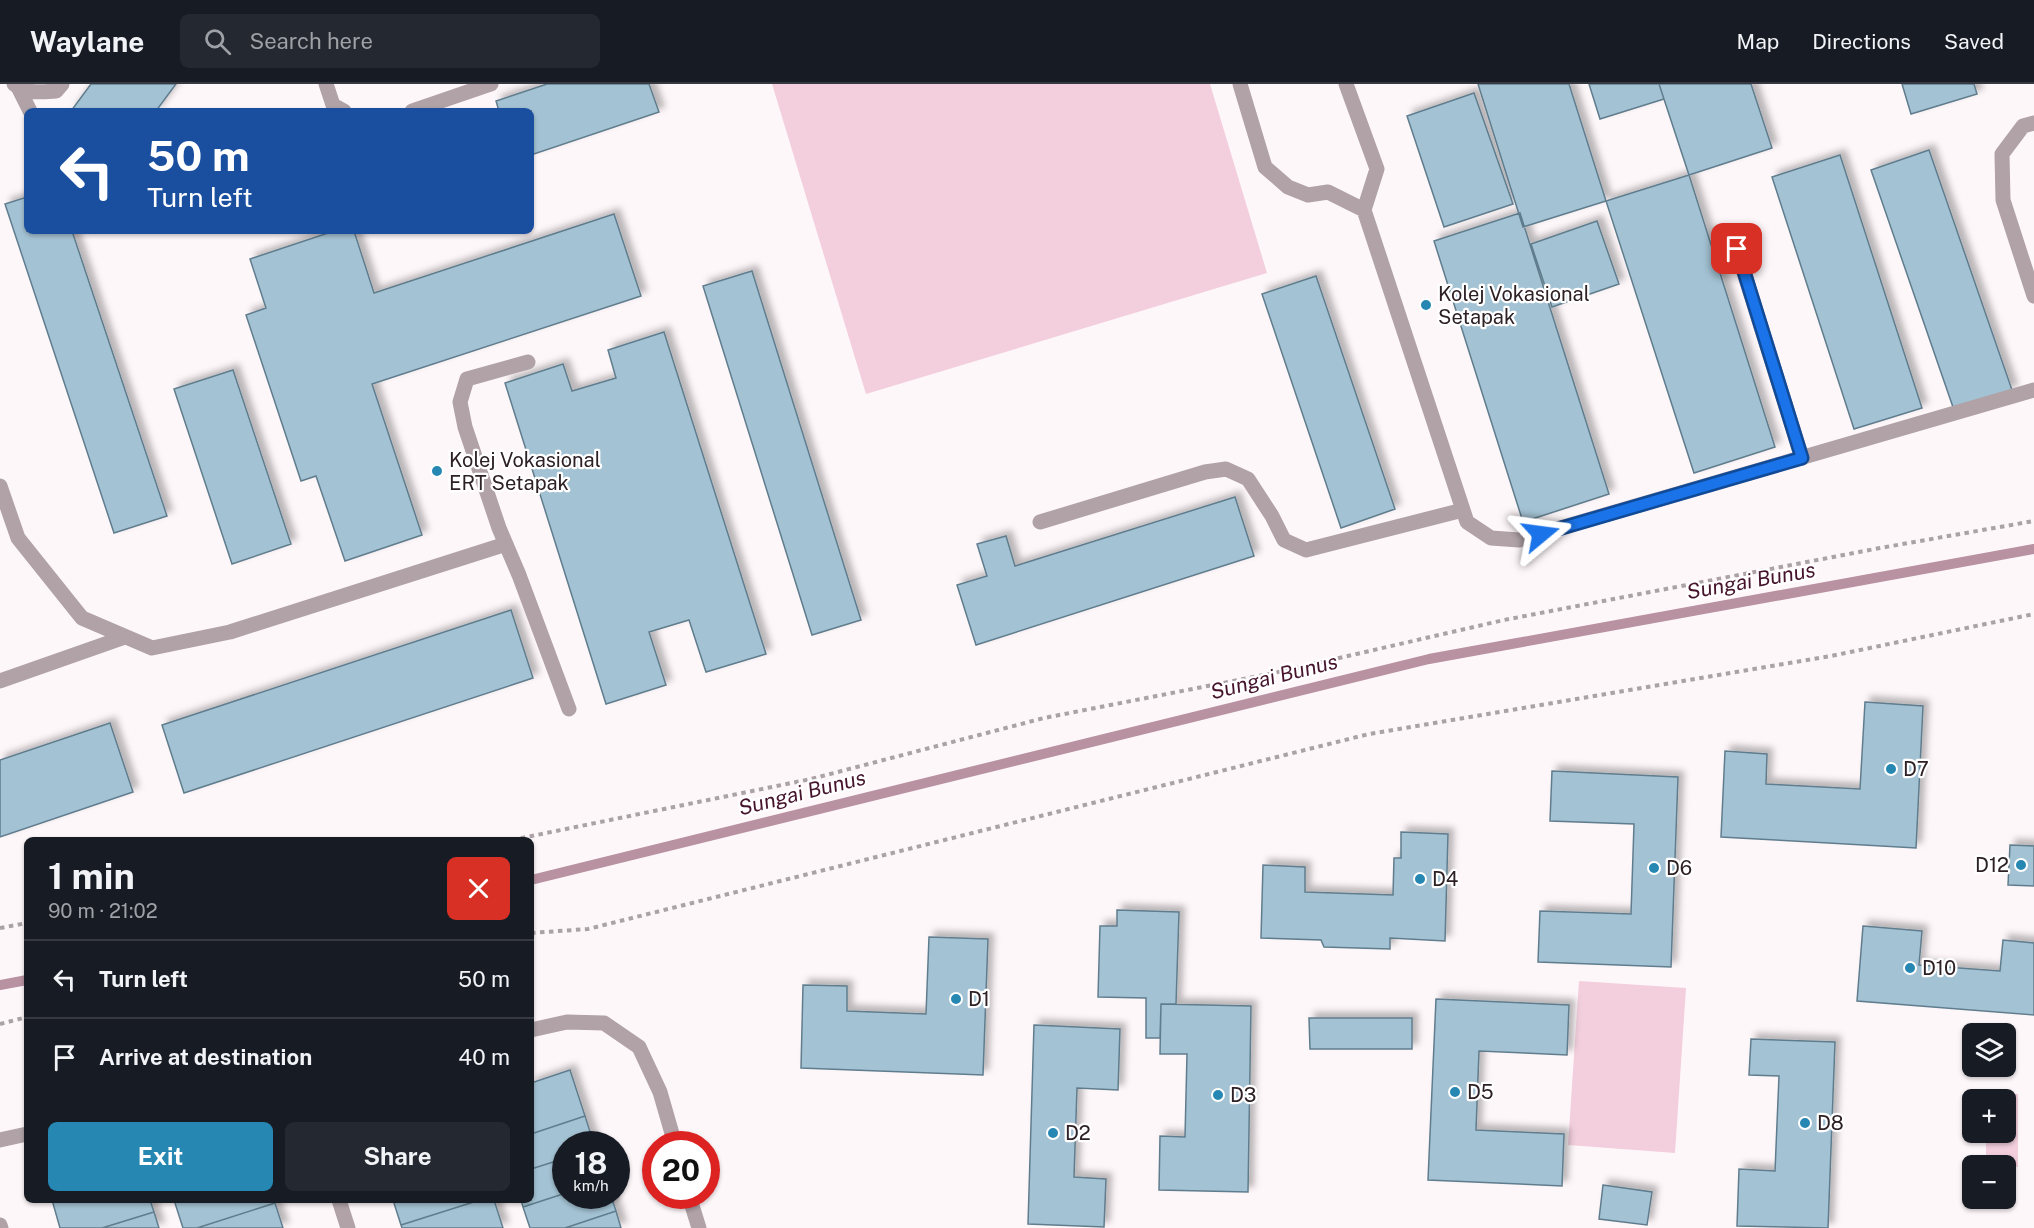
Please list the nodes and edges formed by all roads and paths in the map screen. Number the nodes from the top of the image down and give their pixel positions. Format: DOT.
graph roads {
  1 [pos="62,84"];
  2 [pos="326,84"];
  3 [pos="491,84"];
  4 [pos="1240,84"];
  5 [pos="1346,84"];
  6 [pos="17,86"];
  7 [pos="28,108"];
  8 [pos="338,108"];
  9 [pos="421,108"];
  10 [pos="2034,123"];
  11 [pos="1364,210"];
  12 [pos="1737,249"];
  13 [pos="2034,296"];
  14 [pos="528,362"];
  15 [pos="2034,390"];
  16 [pos="1802,458"];
  17 [pos="0,486"];
  18 [pos="1463,510"];
  19 [pos="2034,521"];
  20 [pos="1040,522"];
  21 [pos="506,544"];
  22 [pos="2034,614"];
  23 [pos="125,637"];
  24 [pos="0,681"];
  25 [pos="569,709"];
  26 [pos="527,837"];
  27 [pos="24,924"];
  28 [pos="0,928"];
  29 [pos="534,933"];
  30 [pos="24,1018"];
  31 [pos="0,1024"];
  32 [pos="534,1029"];
  33 [pos="671,1131"];
  34 [pos="24,1135"];
  35 [pos="0,1140"];
  36 [pos="340,1203"];
  37 [pos="694,1209"];
  38 [pos="348,1228"];
  39 [pos="699,1228"];
  1 -- 6 [label="street"];
  2 -- 8 [label="street"];
  3 -- 9 [label="street"];
  4 -- 11 [label="street"];
  5 -- 11 [label="street"];
  6 -- 7 [label="street"];
  10 -- 13 [label="street"];
  11 -- 18 [label="street"];
  12 -- 16 [label="street"];
  14 -- 21 [label="street"];
  15 -- 16 [label="street"];
  16 -- 18 [label="street"];
  17 -- 23 [label="street"];
  18 -- 20 [label="street"];
  19 -- 26 [label="path"];
  21 -- 23 [label="street"];
  21 -- 25 [label="street"];
  22 -- 29 [label="path"];
  23 -- 24 [label="street"];
  27 -- 28 [label="path"];
  30 -- 31 [label="path"];
  32 -- 33 [label="street"];
  34 -- 35 [label="street"];
  36 -- 38 [label="street"];
  37 -- 39 [label="street"];
}
